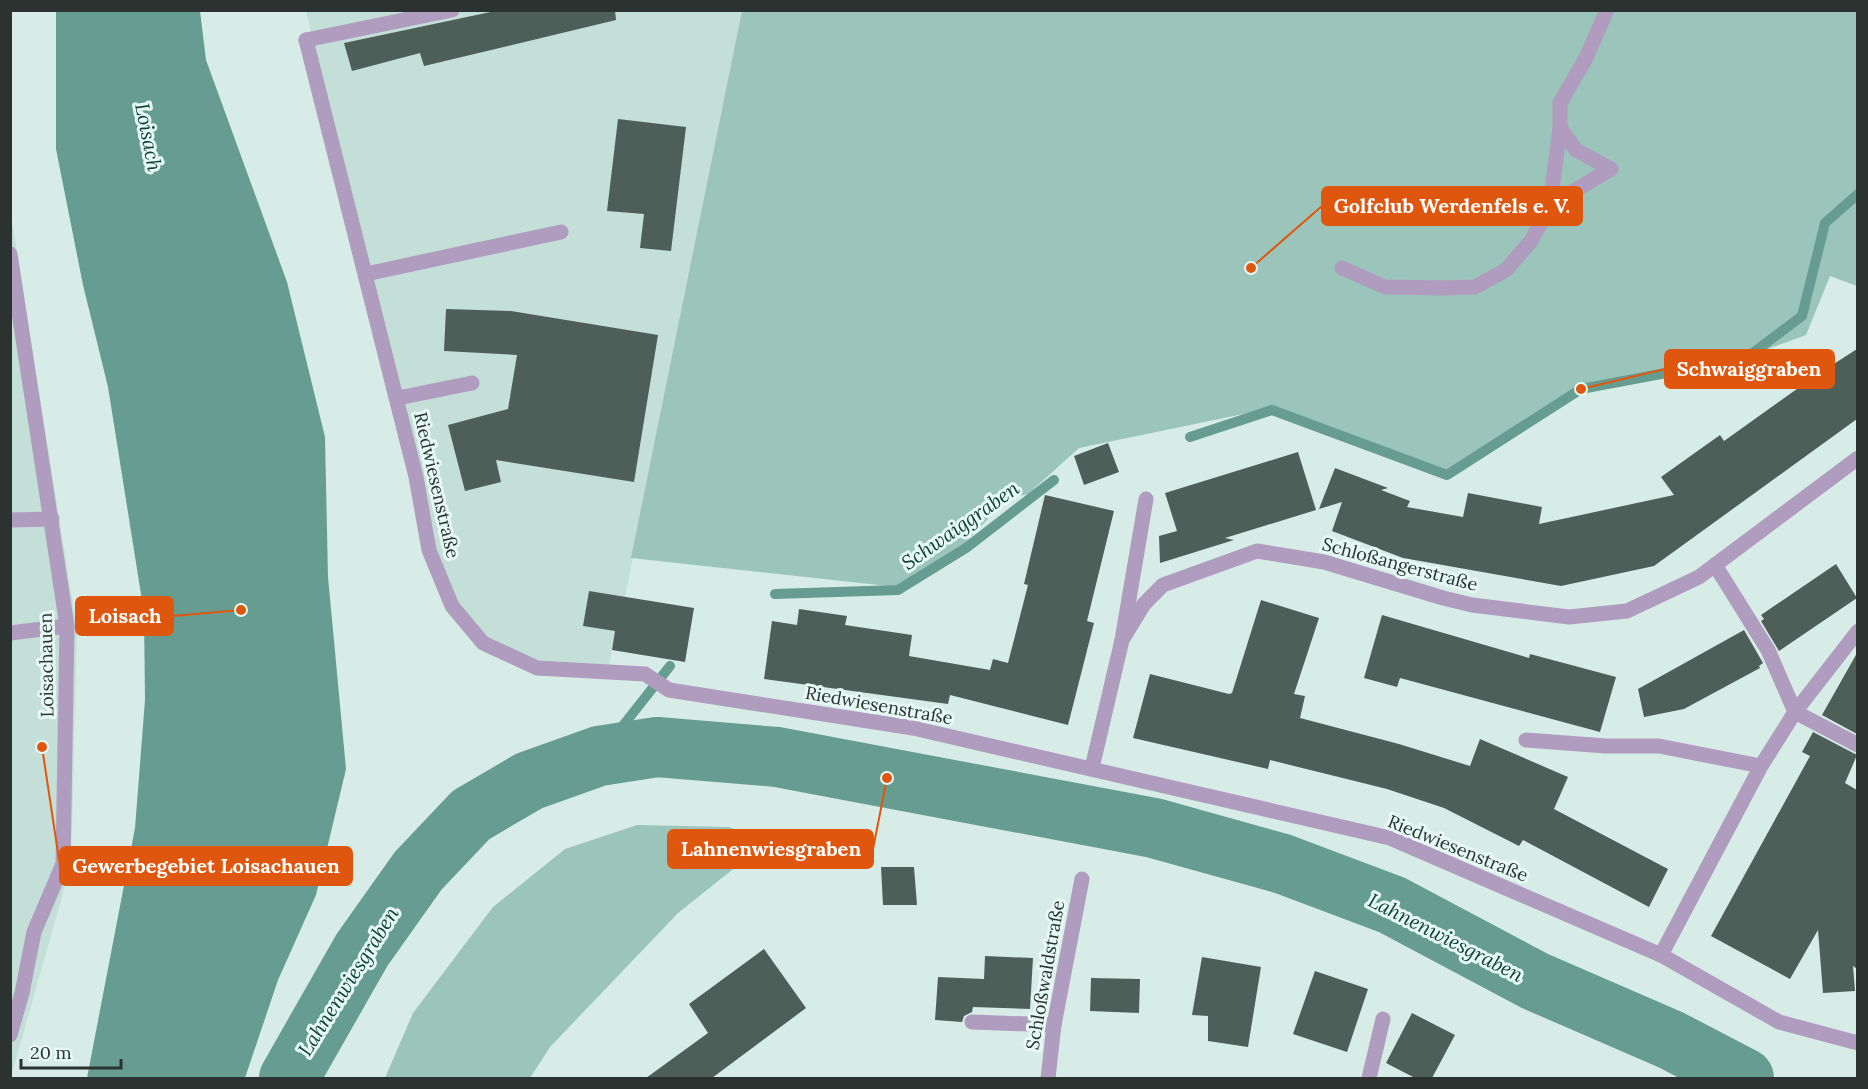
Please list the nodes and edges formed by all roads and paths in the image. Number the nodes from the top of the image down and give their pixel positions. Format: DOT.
graph roads {
  1 [pos="452,10"];
  2 [pos="1607,10"];
  3 [pos="1560,128"];
  4 [pos="1550,205"];
  5 [pos="561,232"];
  6 [pos="10,254"];
  7 [pos="1342,268"];
  8 [pos="366,274"];
  9 [pos="472,382"];
  10 [pos="396,396"];
  11 [pos="1857,458"];
  12 [pos="1146,498"];
  13 [pos="52,519"];
  14 [pos="10,520"];
  15 [pos="1715,565"];
  16 [pos="67,626"];
  17 [pos="1857,631"];
  18 [pos="10,633"];
  19 [pos="1122,640"];
  20 [pos="1795,712"];
  21 [pos="1526,740"];
  22 [pos="1857,745"];
  23 [pos="1761,766"];
  24 [pos="1092,768"];
  25 [pos="1082,879"];
  26 [pos="1661,955"];
  27 [pos="16,993"];
  28 [pos="1383,1019"];
  29 [pos="972,1022"];
  30 [pos="1054,1025"];
  31 [pos="10,1035"];
  32 [pos="1857,1043"];
  33 [pos="1048,1078"];
  34 [pos="1369,1078"];
  1 -- 8 [label="street, Riedwiesenstraße"];
  2 -- 3 [label="street"];
  3 -- 4 [label="street"];
  3 -- 4 [label="street"];
  4 -- 7 [label="street"];
  5 -- 8 [label="street"];
  6 -- 13 [label="street, Loisachauen"];
  8 -- 10 [label="street, Riedwiesenstraße"];
  9 -- 10 [label="street"];
  10 -- 24 [label="street, Riedwiesenstraße"];
  11 -- 15 [label="street, Schloßangerstraße"];
  12 -- 19 [label="street"];
  13 -- 14 [label="street"];
  13 -- 16 [label="street, Loisachauen"];
  15 -- 19 [label="street, Schloßangerstraße"];
  15 -- 20 [label="street"];
  16 -- 18 [label="street"];
  16 -- 27 [label="street, Loisachauen"];
  17 -- 20 [label="street"];
  19 -- 24 [label="street, Schloßangerstraße"];
  20 -- 22 [label="street"];
  20 -- 23 [label="street"];
  21 -- 23 [label="street"];
  23 -- 26 [label="street"];
  24 -- 26 [label="street, Riedwiesenstraße"];
  25 -- 30 [label="street, Schloßwaldstraße"];
  26 -- 32 [label="street, Riedwiesenstraße"];
  27 -- 31 [label="street, Loisachauen"];
  28 -- 34 [label="street"];
  29 -- 30 [label="street"];
  30 -- 33 [label="street, Schloßwaldstraße"];
}
